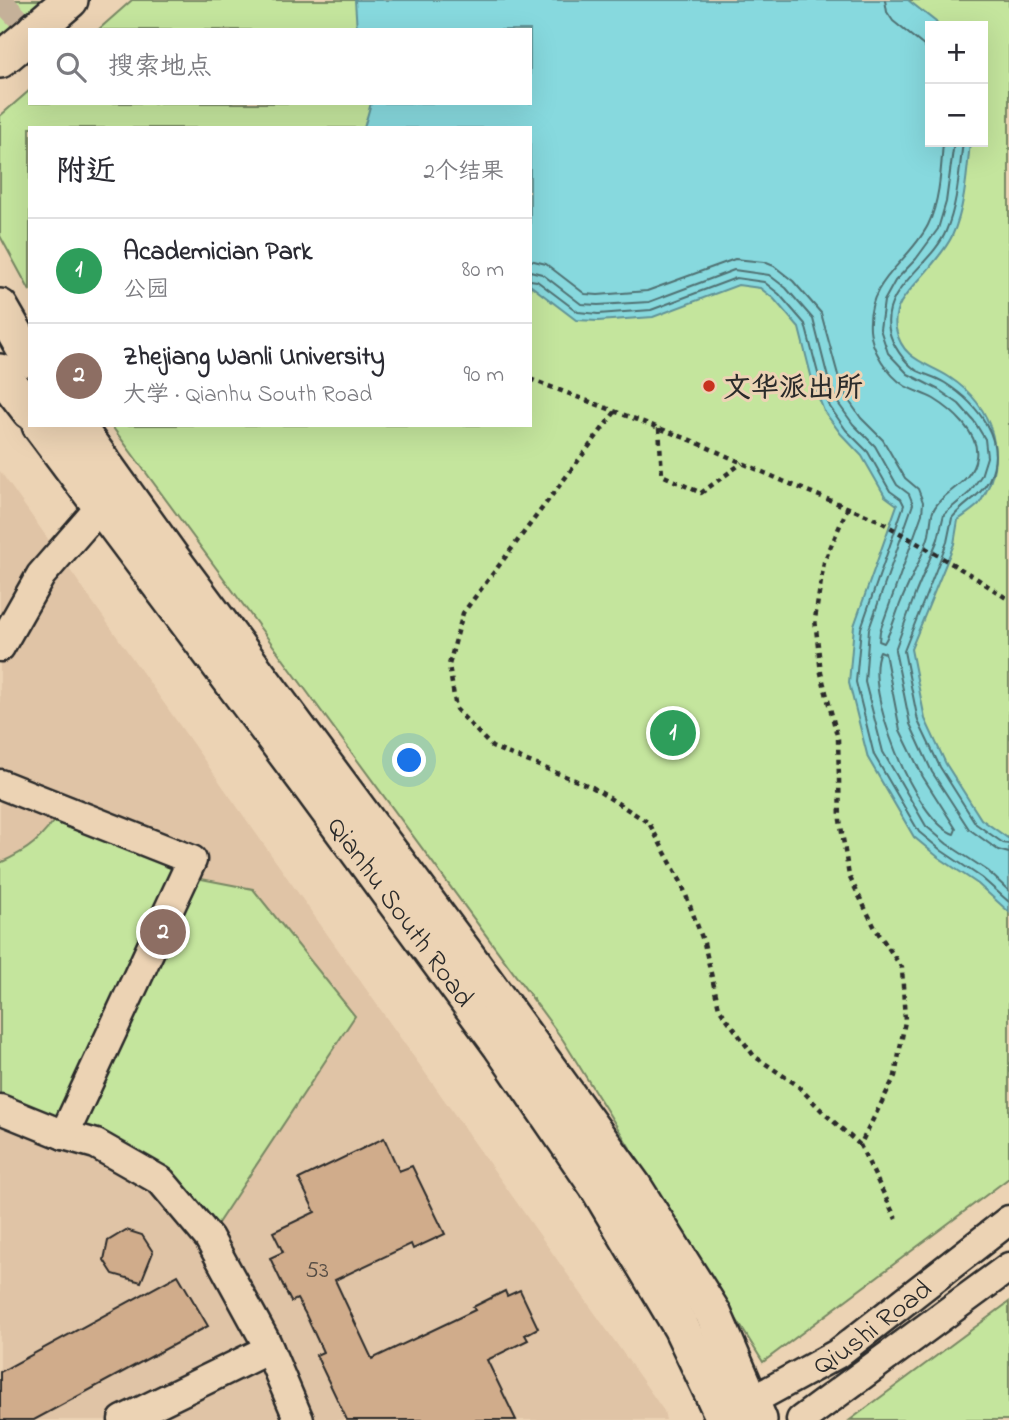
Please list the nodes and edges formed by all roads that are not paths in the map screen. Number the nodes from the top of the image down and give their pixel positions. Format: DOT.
graph roads {
  1 [pos="70,0"];
  2 [pos="38,28"];
  3 [pos="28,37"];
  4 [pos="0,60"];
  5 [pos="0,307"];
  6 [pos="28,356"];
  7 [pos="0,372"];
  8 [pos="28,408"];
  9 [pos="42,427"];
  10 [pos="77,427"];
  11 [pos="101,506"];
  12 [pos="0,647"];
  13 [pos="0,784"];
  14 [pos="0,1109"];
  15 [pos="64,1135"];
  16 [pos="1009,1220"];
  17 [pos="1009,1267"];
  18 [pos="269,1349"];
  19 [pos="740,1414"];
  20 [pos="123,1420"];
  21 [pos="299,1420"];
  22 [pos="801,1420"];
  1 -- 2 [label="main road"];
  3 -- 4 [label="main road"];
  5 -- 6 [label="main road"];
  7 -- 8 [label="main road"];
  9 -- 11 [label="main road, Qianhu South Road"];
  10 -- 19 [label="main road, Qianhu South Road"];
  11 -- 12 [label="street"];
  11 -- 19 [label="main road, Qianhu South Road"];
  13 -- 15 [label="street"];
  14 -- 15 [label="street"];
  15 -- 18 [label="street"];
  16 -- 19 [label="street, Qiushi Road"];
  17 -- 22 [label="street, Qiushi Road"];
  18 -- 20 [label="street"];
  18 -- 21 [label="street"];
}
